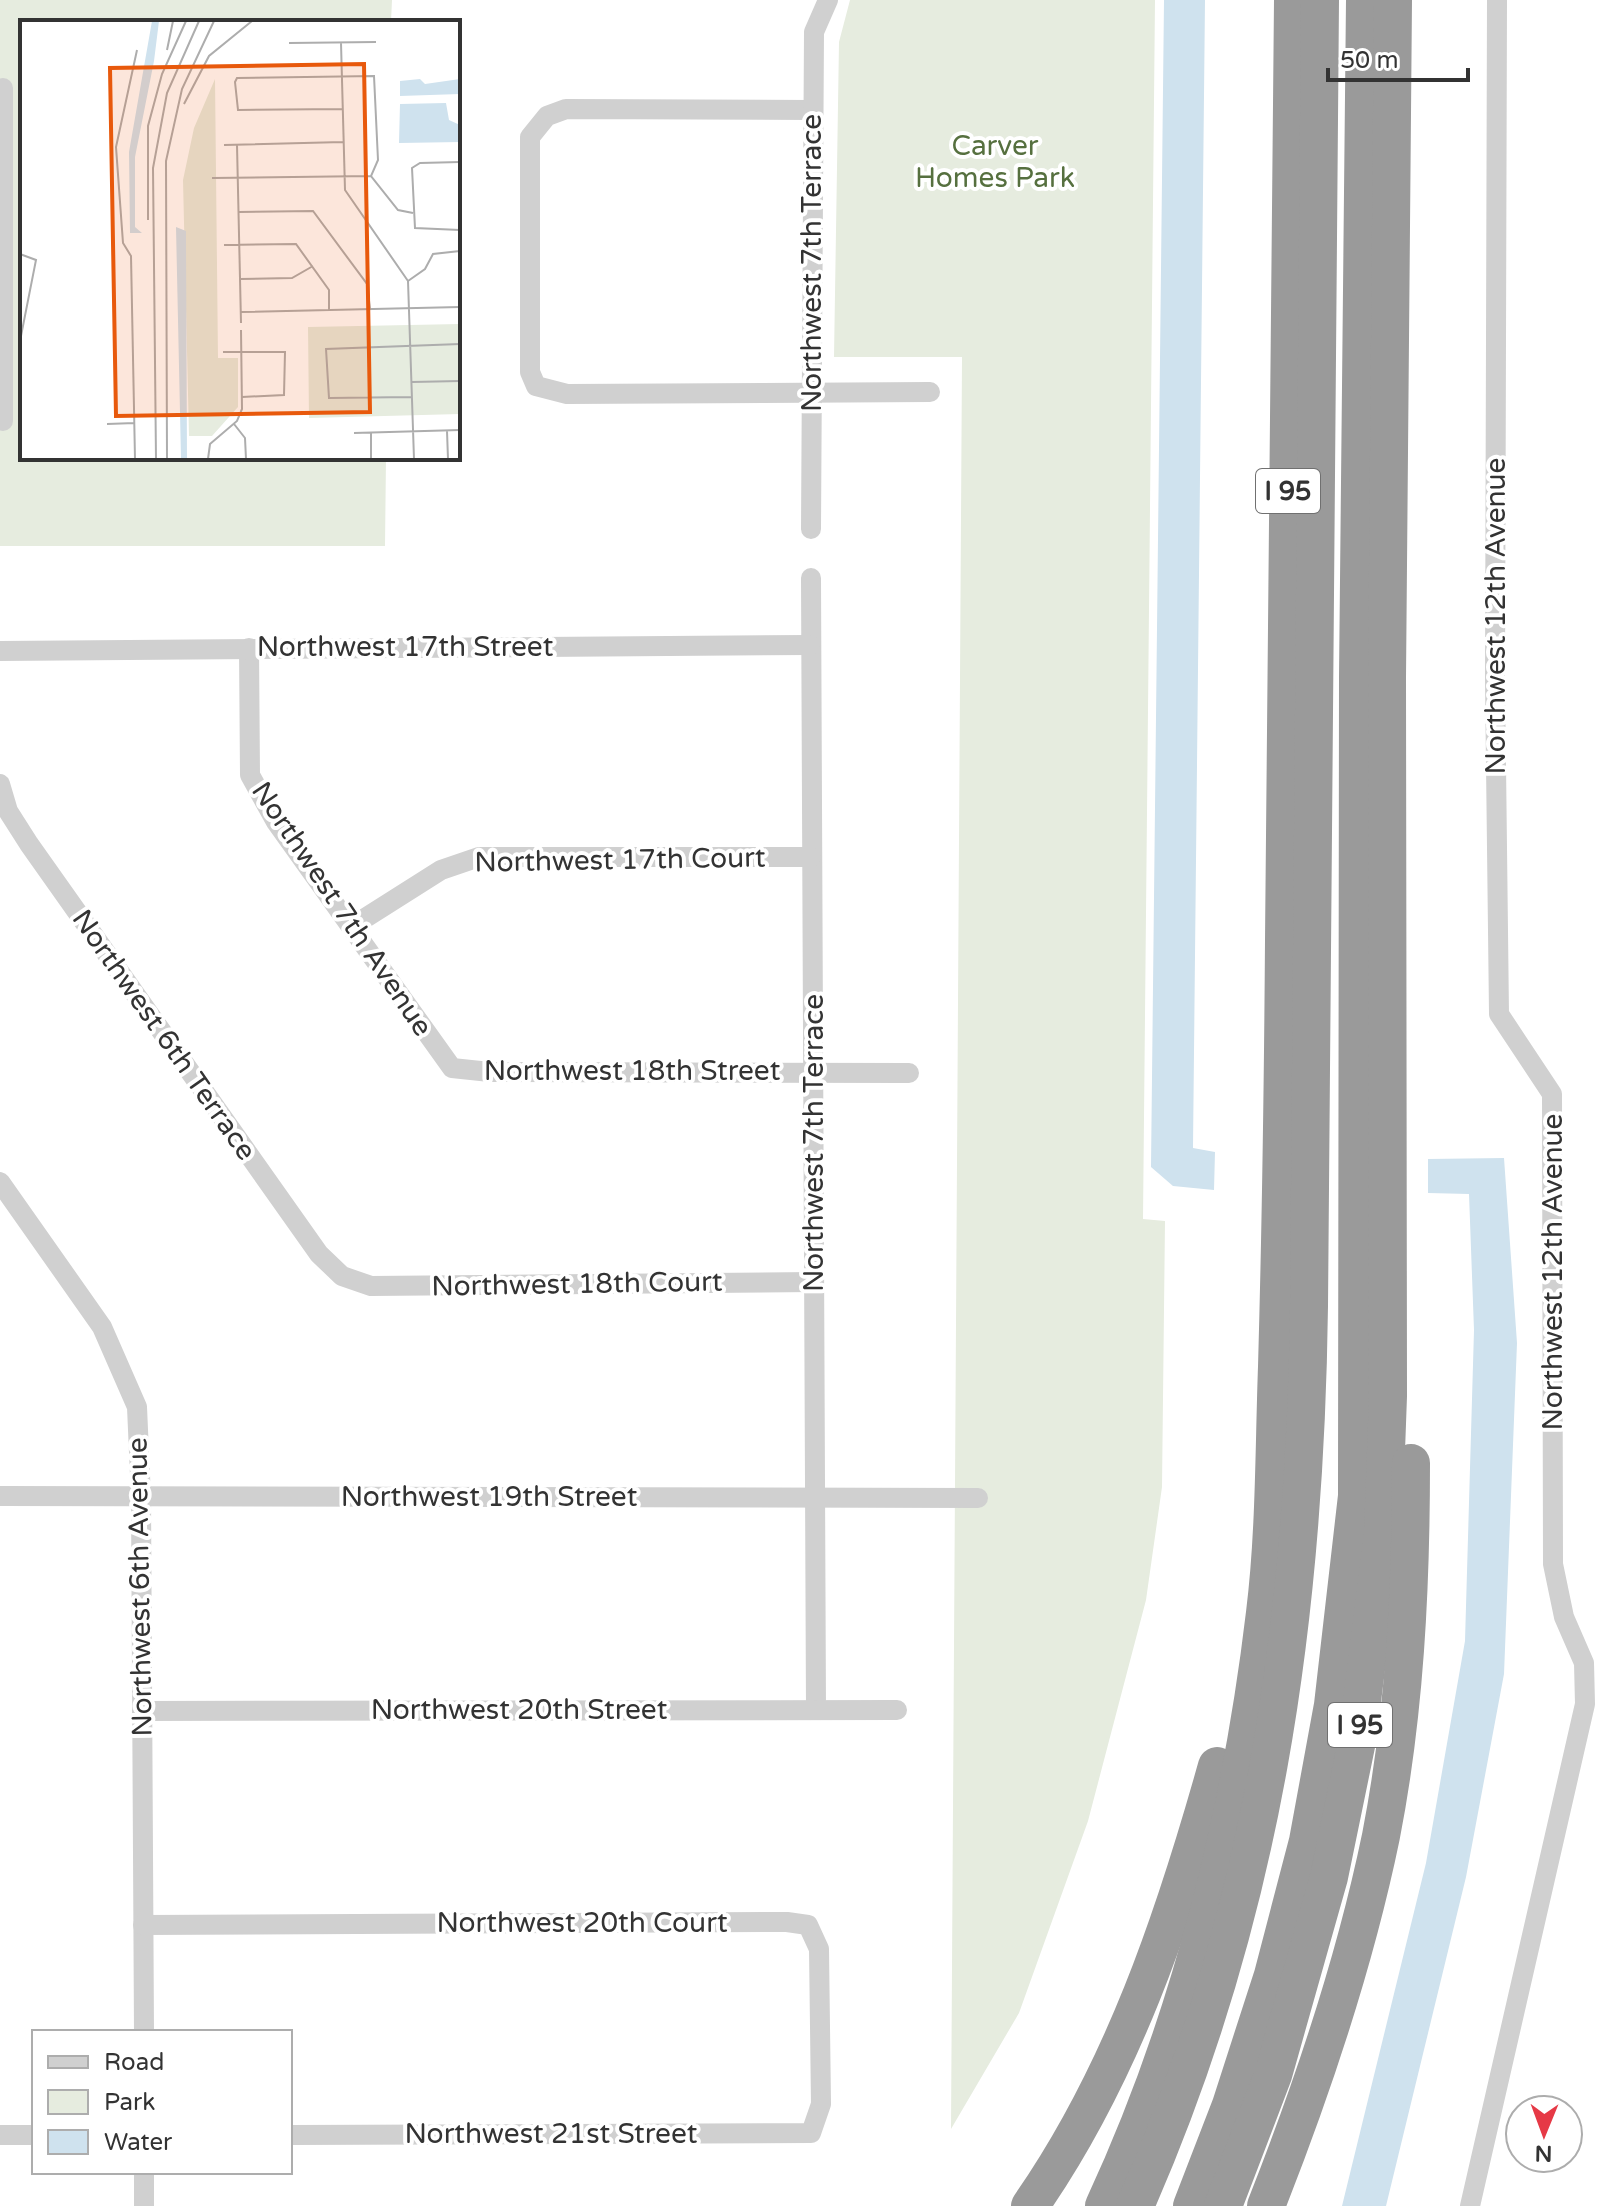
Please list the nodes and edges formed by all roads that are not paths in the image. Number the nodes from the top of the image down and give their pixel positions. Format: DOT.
graph roads {
  1 [pos="828,0"];
  2 [pos="1293,0"];
  3 [pos="1320,0"];
  4 [pos="1365,0"];
  5 [pos="1393,0"];
  6 [pos="1497,0"];
  7 [pos="8,88"];
  8 [pos="812,110"];
  9 [pos="930,392"];
  10 [pos="811,393"];
  11 [pos="8,421"];
  12 [pos="811,529"];
  13 [pos="811,578"];
  14 [pos="810,645"];
  15 [pos="249,648"];
  16 [pos="0,651"];
  17 [pos="0,784"];
  18 [pos="811,857"];
  19 [pos="351,927"];
  20 [pos="452,1068"];
  21 [pos="814,1072"];
  22 [pos="909,1073"];
  23 [pos="0,1182"];
  24 [pos="1388,1226"];
  25 [pos="342,1276"];
  26 [pos="814,1282"];
  27 [pos="0,1496"];
  28 [pos="816,1496"];
  29 [pos="141,1498"];
  30 [pos="978,1498"];
  31 [pos="1272,1542"];
  32 [pos="816,1709"];
  33 [pos="897,1710"];
  34 [pos="142,1711"];
  35 [pos="143,1925"];
  36 [pos="1339,1993"];
  37 [pos="144,2030"];
  38 [pos="811,2133"];
  39 [pos="0,2135"];
  40 [pos="32,2135"];
  41 [pos="292,2135"];
  42 [pos="144,2174"];
  43 [pos="144,2206"];
  44 [pos="1030,2206"];
  45 [pos="1104,2206"];
  46 [pos="1135,2206"];
  47 [pos="1192,2206"];
  48 [pos="1223,2206"];
  49 [pos="1266,2206"];
  50 [pos="1283,2206"];
  51 [pos="1470,2206"];
  1 -- 8 [label="street, Northwest 7th Terrace"];
  2 -- 31 [label="highway, I 95"];
  3 -- 46 [label="highway"];
  4 -- 47 [label="highway"];
  5 -- 24 [label="highway, I 95"];
  6 -- 51 [label="street, Northwest 12th Avenue"];
  7 -- 11 [label="street"];
  8 -- 10 [label="street, Northwest 7th Terrace"];
  8 -- 10 [label="street"];
  9 -- 10 [label="street"];
  10 -- 12 [label="street, Northwest 7th Terrace"];
  13 -- 14 [label="street, Northwest 7th Terrace"];
  14 -- 15 [label="street, Northwest 17th Street"];
  14 -- 18 [label="street, Northwest 7th Terrace"];
  15 -- 16 [label="street, Northwest 17th Street"];
  15 -- 19 [label="street, Northwest 7th Avenue"];
  17 -- 25 [label="street, Northwest 6th Terrace"];
  18 -- 19 [label="street, Northwest 17th Court"];
  18 -- 21 [label="street, Northwest 7th Terrace"];
  19 -- 20 [label="street, Northwest 7th Avenue"];
  20 -- 21 [label="street, Northwest 18th Street"];
  21 -- 22 [label="street, Northwest 18th Street"];
  21 -- 26 [label="street, Northwest 7th Terrace"];
  23 -- 29 [label="street, Northwest 6th Avenue"];
  24 -- 36 [label="highway"];
  24 -- 48 [label="highway, I 95"];
  25 -- 26 [label="street, Northwest 18th Court"];
  26 -- 28 [label="street, Northwest 7th Terrace"];
  27 -- 29 [label="street, Northwest 19th Street"];
  28 -- 29 [label="street, Northwest 19th Street"];
  28 -- 30 [label="street, Northwest 19th Street"];
  28 -- 32 [label="street, Northwest 7th Terrace"];
  29 -- 34 [label="street, Northwest 6th Avenue"];
  31 -- 44 [label="highway"];
  31 -- 45 [label="highway, I 95"];
  32 -- 33 [label="street, Northwest 20th Street"];
  32 -- 34 [label="street, Northwest 20th Street"];
  34 -- 35 [label="street, Northwest 6th Avenue"];
  35 -- 37 [label="street, Northwest 6th Avenue"];
  35 -- 38 [label="street, Northwest 20th Court"];
  36 -- 49 [label="highway"];
  36 -- 50 [label="highway"];
  38 -- 41 [label="street, Northwest 21st Street"];
  39 -- 40 [label="street"];
  42 -- 43 [label="street"];
}
